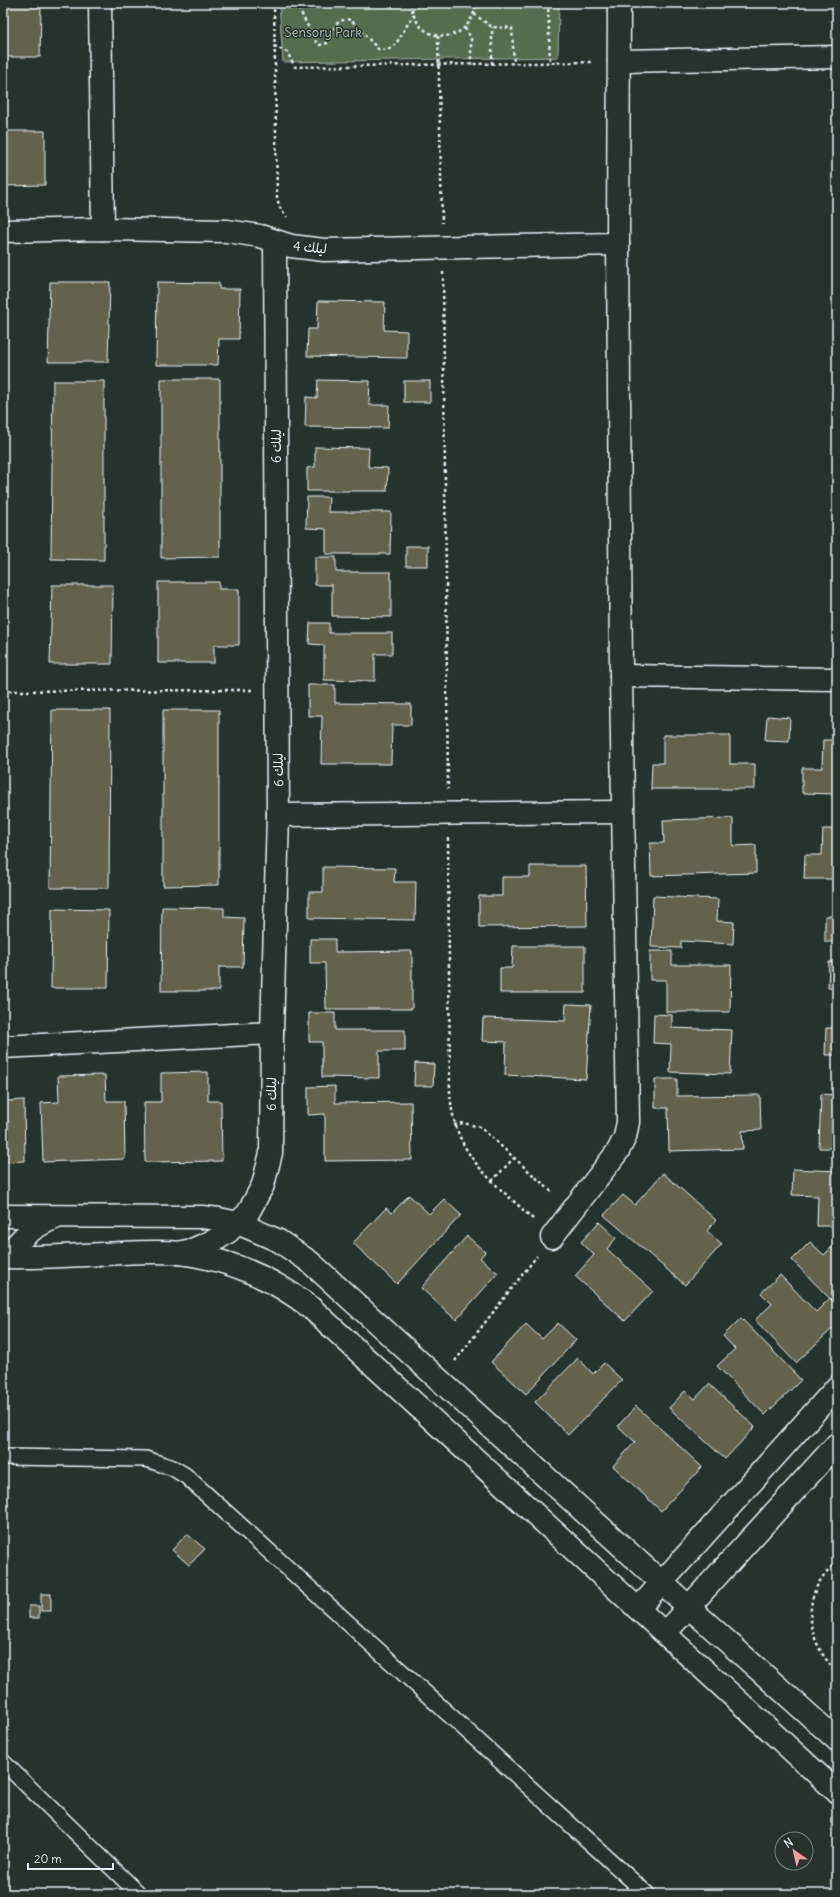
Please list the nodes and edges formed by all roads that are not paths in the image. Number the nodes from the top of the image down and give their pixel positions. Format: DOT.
graph roads {
  1 [pos="100,3"];
  2 [pos="619,3"];
  3 [pos="837,57"];
  4 [pos="619,61"];
  5 [pos="103,229"];
  6 [pos="3,230"];
  7 [pos="275,241"];
  8 [pos="618,244"];
  9 [pos="621,676"];
  10 [pos="837,679"];
  11 [pos="622,812"];
  12 [pos="278,815"];
  13 [pos="272,1033"];
  14 [pos="3,1047"];
  15 [pos="3,1216"];
  16 [pos="58,1216"];
  17 [pos="238,1223"];
  18 [pos="552,1237"];
  19 [pos="178,1253"];
  20 [pos="5,1257"];
  21 [pos="837,1387"];
  22 [pos="837,1444"];
  23 [pos="3,1458"];
  24 [pos="661,1582"];
  25 [pos="689,1607"];
  26 [pos="638,1609"];
  27 [pos="665,1633"];
  28 [pos="837,1740"];
  29 [pos="3,1762"];
  30 [pos="837,1792"];
  31 [pos="139,1894"];
  32 [pos="647,1894"];
  1 -- 5 [label="street"];
  2 -- 4 [label="street"];
  3 -- 4 [label="street"];
  4 -- 8 [label="street"];
  5 -- 6 [label="street, ليلك 4"];
  5 -- 7 [label="street, ليلك 4"];
  7 -- 8 [label="street, ليلك 4"];
  7 -- 12 [label="street, ليلك 6"];
  8 -- 9 [label="street"];
  9 -- 10 [label="street"];
  9 -- 11 [label="street"];
  11 -- 12 [label="street"];
  11 -- 18 [label="street"];
  12 -- 13 [label="street, ليلك 6"];
  13 -- 14 [label="street"];
  13 -- 17 [label="street, ليلك 6"];
  15 -- 16 [label="street"];
  16 -- 17 [label="street"];
  16 -- 20 [label="street"];
  17 -- 19 [label="street, ليلك 6"];
  17 -- 24 [label="street"];
  19 -- 20 [label="street"];
  19 -- 26 [label="street"];
  21 -- 24 [label="street"];
  22 -- 25 [label="street"];
  23 -- 32 [label="lane"];
  24 -- 25 [label="street"];
  24 -- 26 [label="street"];
  25 -- 27 [label="street"];
  25 -- 28 [label="street"];
  26 -- 27 [label="street"];
  27 -- 30 [label="street"];
  29 -- 31 [label="lane"];
}
